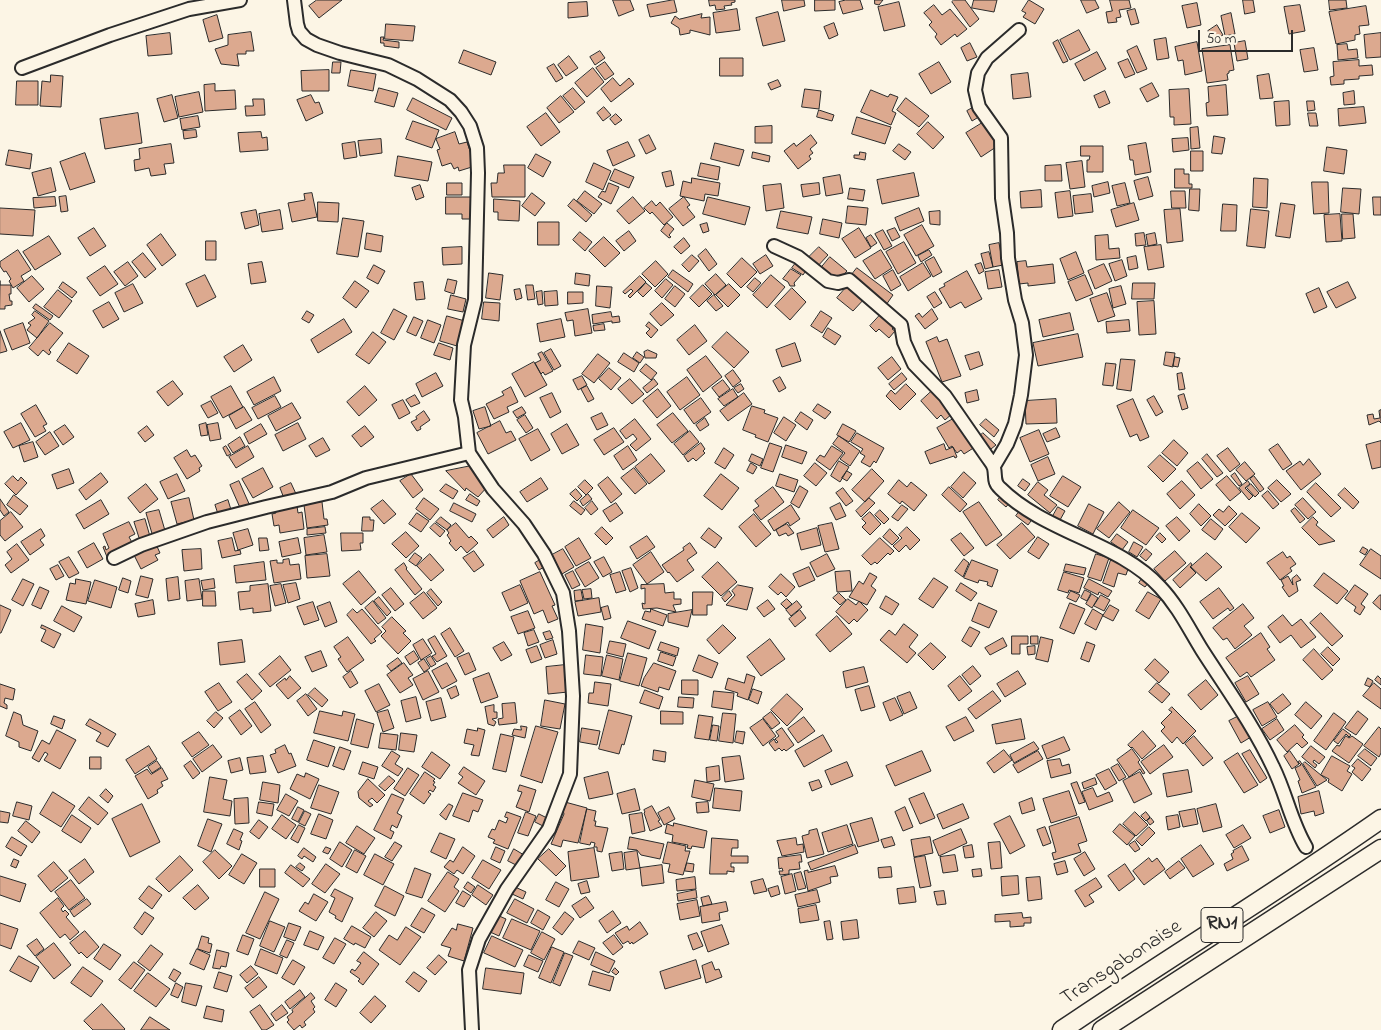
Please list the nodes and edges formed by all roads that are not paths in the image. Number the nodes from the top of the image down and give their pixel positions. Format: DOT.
graph roads {
  1 [pos="240,0"];
  2 [pos="294,0"];
  3 [pos="1019,30"];
  4 [pos="22,68"];
  5 [pos="774,246"];
  6 [pos="469,453"];
  7 [pos="994,466"];
  8 [pos="114,558"];
  9 [pos="1381,818"];
  10 [pos="1306,847"];
  11 [pos="1381,849"];
  12 [pos="472,1030"];
  13 [pos="1062,1030"];
  14 [pos="1102,1030"];
  1 -- 4 [label="street"];
  2 -- 6 [label="street"];
  3 -- 7 [label="street"];
  5 -- 7 [label="street"];
  6 -- 8 [label="street"];
  6 -- 12 [label="street"];
  7 -- 10 [label="street"];
  9 -- 13 [label="highway, Transgabonaise / RN1"];
  11 -- 14 [label="highway, Transgabonaise / RN1"];
}
